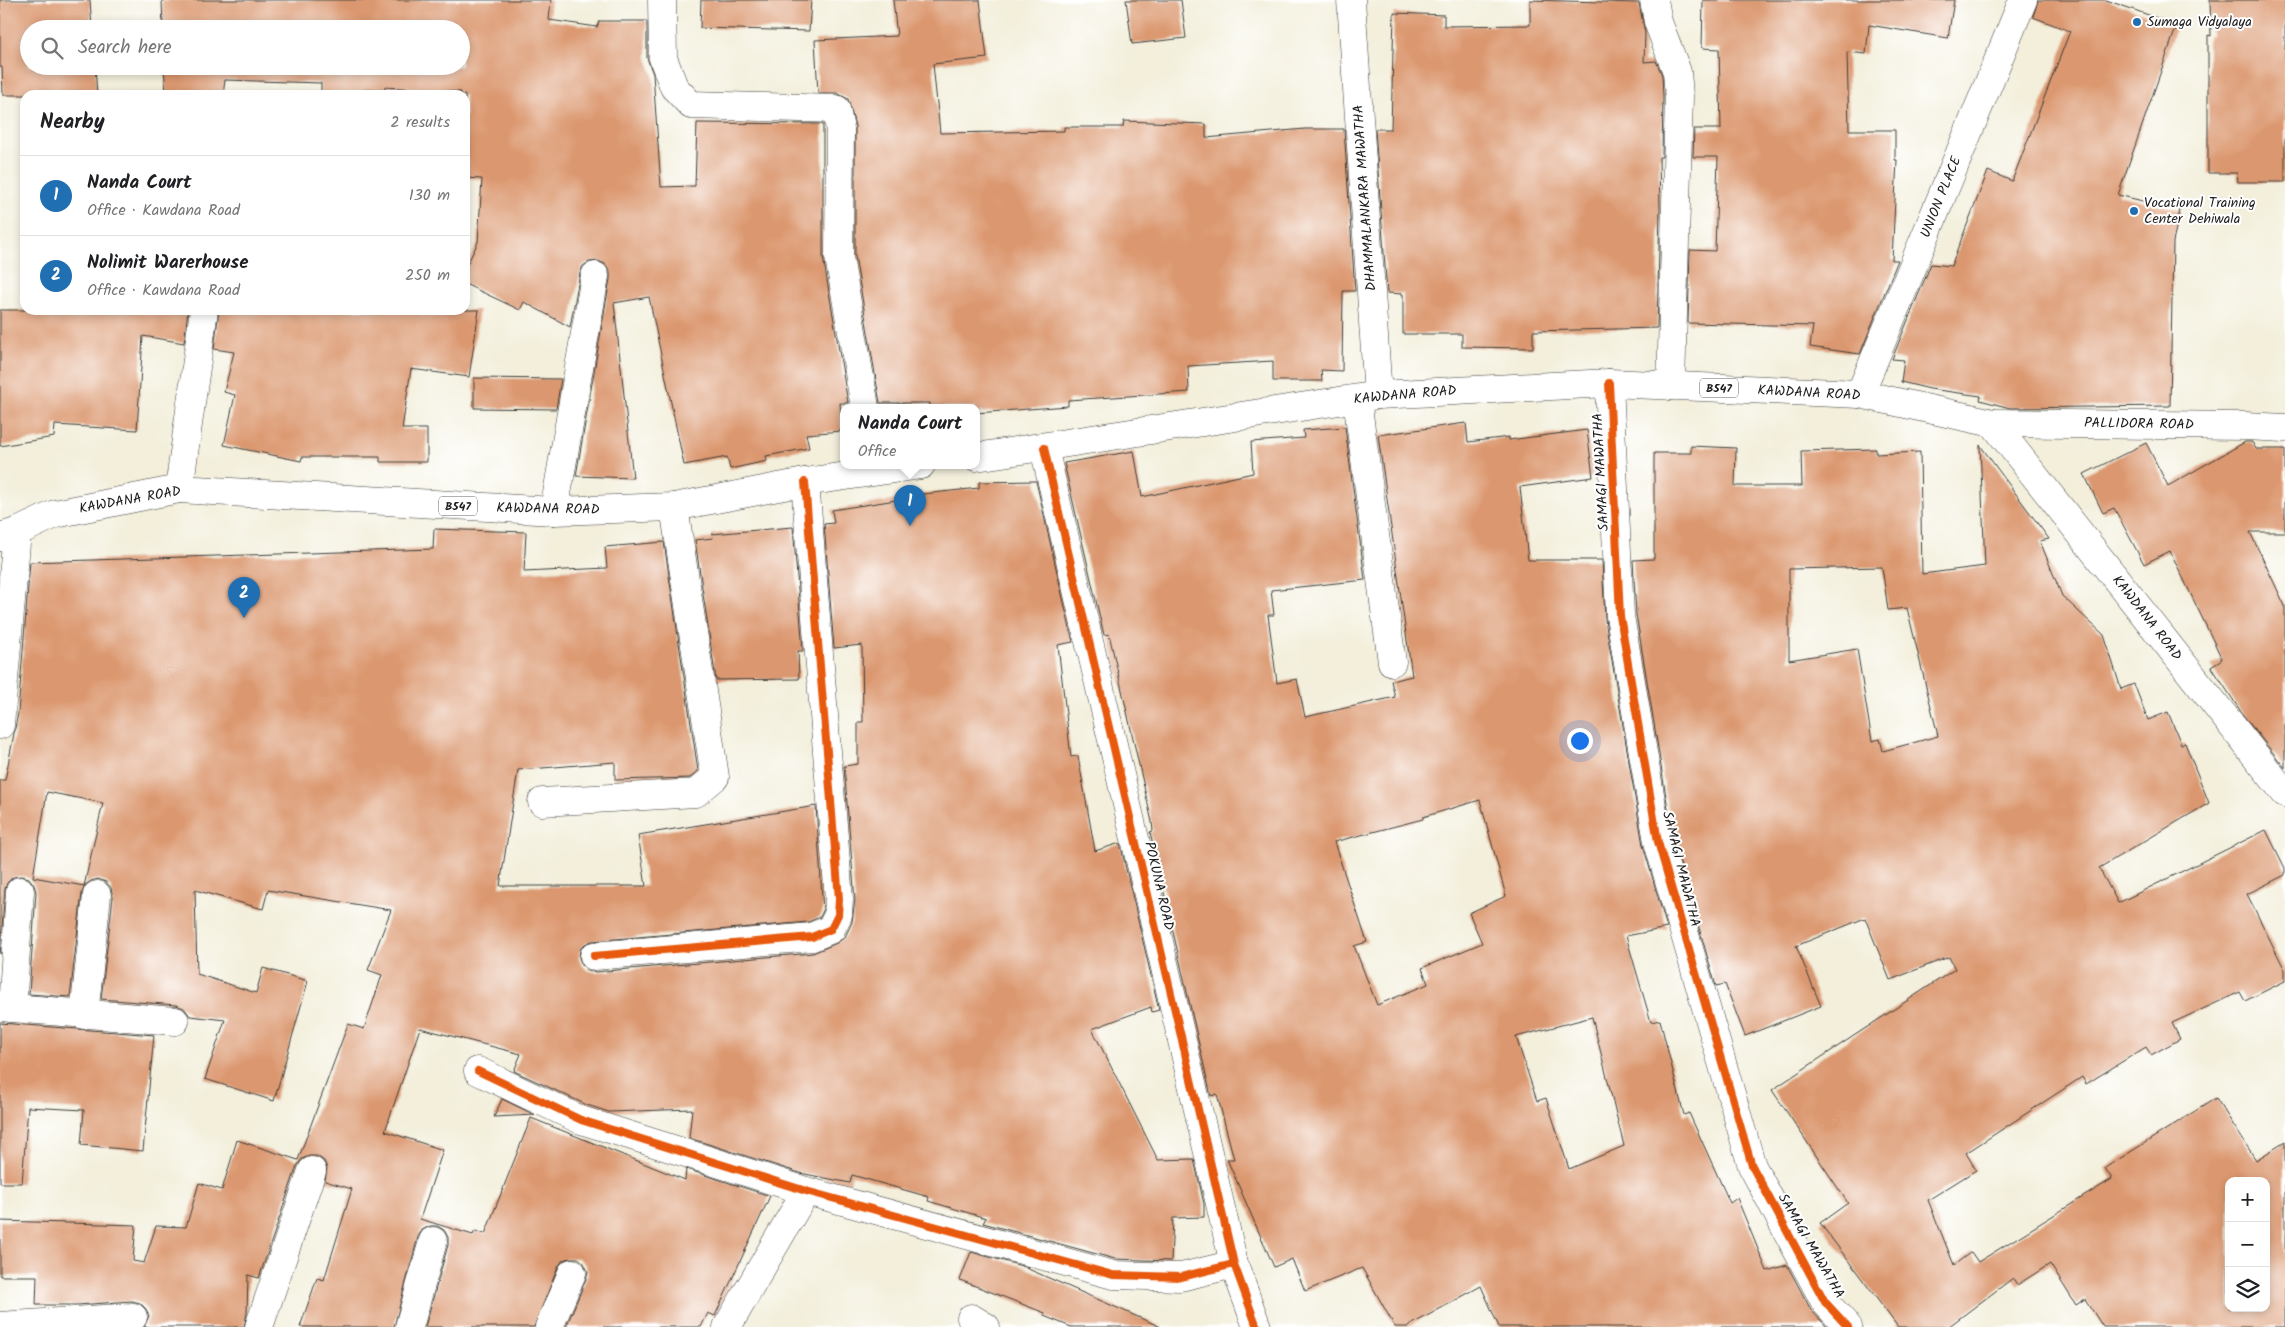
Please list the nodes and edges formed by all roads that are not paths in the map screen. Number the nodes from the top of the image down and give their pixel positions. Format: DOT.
graph roads {
  1 [pos="662,0"];
  2 [pos="1351,0"];
  3 [pos="1654,0"];
  4 [pos="2023,0"];
  5 [pos="595,276"];
  6 [pos="203,315"];
  7 [pos="1609,383"];
  8 [pos="1671,386"];
  9 [pos="1860,394"];
  10 [pos="1368,397"];
  11 [pos="864,404"];
  12 [pos="1993,422"];
  13 [pos="2285,428"];
  14 [pos="1044,448"];
  15 [pos="980,456"];
  16 [pos="870,469"];
  17 [pos="805,482"];
  18 [pos="180,489"];
  19 [pos="674,507"];
  20 [pos="554,511"];
  21 [pos="9,534"];
  22 [pos="1392,662"];
  23 [pos="0,725"];
  24 [pos="2285,793"];
  25 [pos="542,802"];
  26 [pos="20,891"];
  27 [pos="97,896"];
  28 [pos="594,956"];
  29 [pos="6,1008"];
  30 [pos="84,1015"];
  31 [pos="175,1021"];
  32 [pos="478,1071"];
  33 [pos="312,1171"];
  34 [pos="806,1191"];
  35 [pos="433,1241"];
  36 [pos="1234,1264"];
  37 [pos="572,1273"];
  38 [pos="133,1317"];
  39 [pos="0,1326"];
  40 [pos="259,1327"];
  41 [pos="409,1327"];
  42 [pos="549,1327"];
  43 [pos="726,1327"];
  44 [pos="1257,1327"];
  45 [pos="1848,1327"];
  1 -- 11 [label="street"];
  2 -- 10 [label="street, DHAMMALANKARA MAWATHA"];
  3 -- 8 [label="street"];
  4 -- 9 [label="street, UNION PLACE"];
  5 -- 20 [label="street"];
  6 -- 18 [label="street"];
  7 -- 8 [label="street, KAWDANA ROAD / B547"];
  7 -- 10 [label="street, KAWDANA ROAD / B547"];
  7 -- 45 [label="street, SAMAGI MAWATHA"];
  8 -- 9 [label="street, KAWDANA ROAD / B547"];
  9 -- 12 [label="street, KAWDANA ROAD / B547"];
  10 -- 14 [label="street, KAWDANA ROAD / B547"];
  10 -- 22 [label="street, DHAMMALANKARA MAWATHA"];
  12 -- 13 [label="street, PALLIDORA ROAD"];
  12 -- 24 [label="street, KAWDANA ROAD"];
  14 -- 15 [label="street, KAWDANA ROAD / B547"];
  14 -- 36 [label="street, POKUNA ROAD"];
  16 -- 17 [label="street, KAWDANA ROAD / B547"];
  17 -- 19 [label="street, KAWDANA ROAD / B547"];
  17 -- 28 [label="street"];
  18 -- 20 [label="street, KAWDANA ROAD / B547"];
  18 -- 21 [label="street, KAWDANA ROAD / B547"];
  19 -- 20 [label="street, KAWDANA ROAD / B547"];
  19 -- 25 [label="street"];
  21 -- 23 [label="street"];
  26 -- 29 [label="street"];
  27 -- 30 [label="street"];
  29 -- 30 [label="street"];
  30 -- 31 [label="street"];
  32 -- 34 [label="street"];
  33 -- 40 [label="street"];
  34 -- 36 [label="street"];
  34 -- 43 [label="street"];
  35 -- 41 [label="street"];
  36 -- 44 [label="street, POKUNA ROAD"];
  37 -- 42 [label="street"];
  38 -- 39 [label="street"];
}
